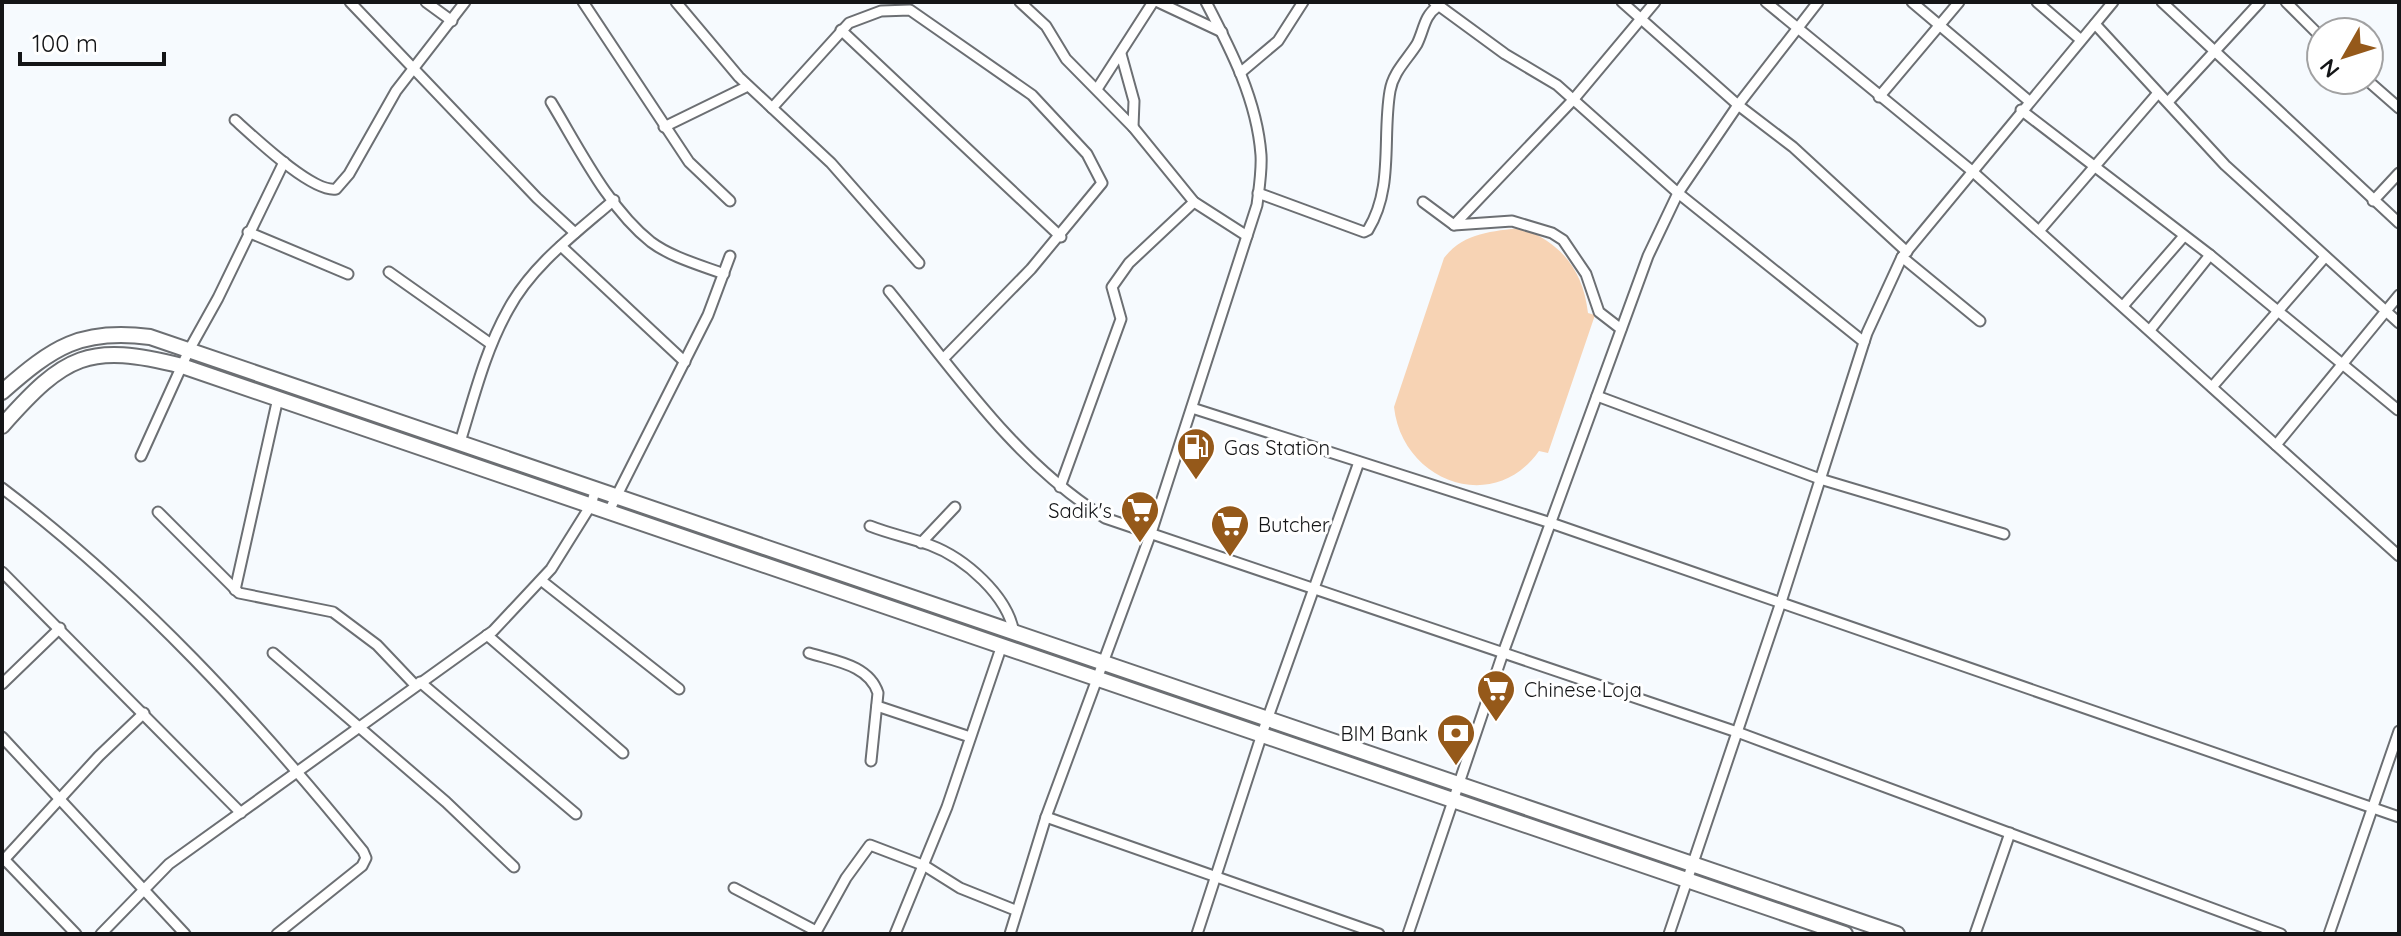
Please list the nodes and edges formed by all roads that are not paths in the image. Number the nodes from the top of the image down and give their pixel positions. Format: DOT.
graph roads {
  1 [pos="350,2"];
  2 [pos="426,2"];
  3 [pos="465,2"];
  4 [pos="583,2"];
  5 [pos="676,2"];
  6 [pos="1020,2"];
  7 [pos="1156,2"];
  8 [pos="1206,2"];
  9 [pos="1303,2"];
  10 [pos="1622,2"];
  11 [pos="1655,2"];
  12 [pos="1766,2"];
  13 [pos="1818,2"];
  14 [pos="1912,2"];
  15 [pos="1959,2"];
  16 [pos="2037,2"];
  17 [pos="2113,2"];
  18 [pos="2162,2"];
  19 [pos="2260,2"];
  20 [pos="2286,2"];
  21 [pos="1435,4"];
  22 [pos="1641,20"];
  23 [pos="452,21"];
  24 [pos="2305,21"];
  25 [pos="2095,24"];
  26 [pos="1939,25"];
  27 [pos="1797,28"];
  28 [pos="841,30"];
  29 [pos="1222,32"];
  30 [pos="2081,40"];
  31 [pos="2215,51"];
  32 [pos="1121,54"];
  33 [pos="415,67"];
  34 [pos="1240,73"];
  35 [pos="748,86"];
  36 [pos="1097,89"];
  37 [pos="2158,93"];
  38 [pos="1879,97"];
  39 [pos="1573,100"];
  40 [pos="2029,101"];
  41 [pos="551,102"];
  42 [pos="2168,102"];
  43 [pos="1738,105"];
  44 [pos="772,108"];
  45 [pos="2021,110"];
  46 [pos="235,120"];
  47 [pos="664,127"];
  48 [pos="1133,127"];
  49 [pos="284,162"];
  50 [pos="2092,167"];
  51 [pos="1972,171"];
  52 [pos="2399,173"];
  53 [pos="1258,193"];
  54 [pos="1678,193"];
  55 [pos="614,200"];
  56 [pos="730,201"];
  57 [pos="2373,201"];
  58 [pos="1194,202"];
  59 [pos="1423,202"];
  60 [pos="2399,223"];
  61 [pos="1454,225"];
  62 [pos="2039,231"];
  63 [pos="248,232"];
  64 [pos="575,233"];
  65 [pos="1247,236"];
  66 [pos="2184,236"];
  67 [pos="1061,237"];
  68 [pos="561,246"];
  69 [pos="1904,254"];
  70 [pos="2210,255"];
  71 [pos="730,256"];
  72 [pos="2325,257"];
  73 [pos="919,263"];
  74 [pos="389,272"];
  75 [pos="348,274"];
  76 [pos="724,274"];
  77 [pos="889,291"];
  78 [pos="2399,295"];
  79 [pos="2123,306"];
  80 [pos="2279,311"];
  81 [pos="2386,312"];
  82 [pos="1980,321"];
  83 [pos="2399,323"];
  84 [pos="1621,329"];
  85 [pos="2150,330"];
  86 [pos="1864,342"];
  87 [pos="491,344"];
  88 [pos="189,350"];
  89 [pos="944,358"];
  90 [pos="685,362"];
  91 [pos="2343,364"];
  92 [pos="182,366"];
  93 [pos="2212,387"];
  94 [pos="2,392"];
  95 [pos="1597,396"];
  96 [pos="278,398"];
  97 [pos="1192,408"];
  98 [pos="2398,410"];
  99 [pos="2,426"];
  100 [pos="460,442"];
  101 [pos="2276,445"];
  102 [pos="141,456"];
  103 [pos="1359,462"];
  104 [pos="1820,479"];
  105 [pos="1060,487"];
  106 [pos="2,488"];
  107 [pos="596,488"];
  108 [pos="616,495"];
  109 [pos="591,505"];
  110 [pos="955,507"];
  111 [pos="609,511"];
  112 [pos="158,512"];
  113 [pos="1551,523"];
  114 [pos="870,526"];
  115 [pos="1151,533"];
  116 [pos="2004,534"];
  117 [pos="921,543"];
  118 [pos="2399,556"];
  119 [pos="2,572"];
  120 [pos="542,581"];
  121 [pos="1314,588"];
  122 [pos="235,590"];
  123 [pos="910,597"];
  124 [pos="1781,602"];
  125 [pos="905,612"];
  126 [pos="60,628"];
  127 [pos="1014,633"];
  128 [pos="487,635"];
  129 [pos="1002,645"];
  130 [pos="273,653"];
  131 [pos="809,653"];
  132 [pos="1503,653"];
  133 [pos="1101,671"];
  134 [pos="2,684"];
  135 [pos="417,684"];
  136 [pos="679,689"];
  137 [pos="877,706"];
  138 [pos="144,713"];
  139 [pos="1268,719"];
  140 [pos="358,728"];
  141 [pos="2399,731"];
  142 [pos="1737,732"];
  143 [pos="1262,734"];
  144 [pos="2,737"];
  145 [pos="970,737"];
  146 [pos="623,753"];
  147 [pos="871,761"];
  148 [pos="299,772"];
  149 [pos="1460,784"];
  150 [pos="1454,799"];
  151 [pos="59,800"];
  152 [pos="2373,808"];
  153 [pos="241,813"];
  154 [pos="576,814"];
  155 [pos="1046,817"];
  156 [pos="2399,817"];
  157 [pos="2010,833"];
  158 [pos="3,860"];
  159 [pos="1692,863"];
  160 [pos="925,866"];
  161 [pos="514,867"];
  162 [pos="1217,876"];
  163 [pos="1687,879"];
  164 [pos="734,888"];
  165 [pos="142,890"];
  166 [pos="1811,905"];
  167 [pos="1015,910"];
  168 [pos="1805,920"];
  169 [pos="815,933"];
  170 [pos="76,934"];
  171 [pos="101,934"];
  172 [pos="185,934"];
  173 [pos="277,934"];
  174 [pos="895,934"];
  175 [pos="1010,934"];
  176 [pos="1197,934"];
  177 [pos="1379,934"];
  178 [pos="1408,934"];
  179 [pos="1669,934"];
  180 [pos="1845,934"];
  181 [pos="1897,934"];
  182 [pos="1975,934"];
  183 [pos="2281,934"];
  184 [pos="2329,934"];
  1 -- 33 [label="street"];
  2 -- 23 [label="street"];
  3 -- 23 [label="street"];
  4 -- 47 [label="street"];
  5 -- 35 [label="street"];
  6 -- 36 [label="street"];
  7 -- 29 [label="street"];
  7 -- 32 [label="street"];
  8 -- 29 [label="street"];
  9 -- 34 [label="street"];
  10 -- 22 [label="street"];
  11 -- 22 [label="street"];
  12 -- 27 [label="street"];
  13 -- 27 [label="street"];
  14 -- 26 [label="street"];
  15 -- 26 [label="street"];
  16 -- 30 [label="street"];
  17 -- 25 [label="street"];
  18 -- 31 [label="street"];
  19 -- 31 [label="street"];
  20 -- 24 [label="street"];
  21 -- 39 [label="street"];
  21 -- 53 [label="street"];
  22 -- 39 [label="street"];
  22 -- 43 [label="street"];
  23 -- 33 [label="street"];
  25 -- 30 [label="street"];
  25 -- 37 [label="street"];
  26 -- 38 [label="street"];
  26 -- 40 [label="street"];
  27 -- 38 [label="street"];
  27 -- 43 [label="street"];
  28 -- 44 [label="street"];
  28 -- 67 [label="street"];
  28 -- 67 [label="street"];
  29 -- 34 [label="street"];
  30 -- 40 [label="street"];
  31 -- 42 [label="street"];
  31 -- 57 [label="street"];
  32 -- 36 [label="street"];
  32 -- 48 [label="street"];
  33 -- 49 [label="street"];
  33 -- 64 [label="street"];
  34 -- 53 [label="street"];
  35 -- 44 [label="street"];
  35 -- 47 [label="street"];
  36 -- 48 [label="street"];
  37 -- 42 [label="street"];
  37 -- 50 [label="street"];
  38 -- 51 [label="street"];
  39 -- 54 [label="street"];
  39 -- 61 [label="street"];
  40 -- 45 [label="street"];
  41 -- 55 [label="street"];
  42 -- 72 [label="street"];
  43 -- 54 [label="street"];
  43 -- 69 [label="street"];
  44 -- 73 [label="street"];
  45 -- 50 [label="street"];
  45 -- 51 [label="street"];
  46 -- 49 [label="street"];
  47 -- 56 [label="street"];
  48 -- 58 [label="street"];
  49 -- 63 [label="street"];
  50 -- 62 [label="street"];
  50 -- 66 [label="street"];
  51 -- 62 [label="street"];
  51 -- 69 [label="street"];
  52 -- 57 [label="street"];
  53 -- 65 [label="street"];
  54 -- 84 [label="street"];
  54 -- 86 [label="street"];
  55 -- 64 [label="street"];
  55 -- 76 [label="street"];
  57 -- 60 [label="street"];
  58 -- 65 [label="street"];
  58 -- 105 [label="street"];
  59 -- 61 [label="street"];
  61 -- 84 [label="street"];
  62 -- 79 [label="street"];
  63 -- 75 [label="street"];
  63 -- 88 [label="street"];
  64 -- 68 [label="street"];
  65 -- 97 [label="street"];
  66 -- 70 [label="street"];
  66 -- 79 [label="street"];
  67 -- 89 [label="street"];
  68 -- 87 [label="street"];
  68 -- 90 [label="street"];
  69 -- 82 [label="street"];
  69 -- 86 [label="street"];
  70 -- 80 [label="street"];
  70 -- 85 [label="street"];
  71 -- 76 [label="street"];
  72 -- 80 [label="street"];
  72 -- 81 [label="street"];
  74 -- 87 [label="street"];
  76 -- 90 [label="street"];
  77 -- 89 [label="street"];
  78 -- 81 [label="street"];
  79 -- 85 [label="street"];
  80 -- 91 [label="street"];
  80 -- 93 [label="street"];
  81 -- 83 [label="street"];
  81 -- 91 [label="street"];
  84 -- 95 [label="street"];
  85 -- 93 [label="street"];
  86 -- 104 [label="street"];
  87 -- 100 [label="street"];
  88 -- 92 [label="street"];
  88 -- 94 [label="main road"];
  88 -- 100 [label="main road"];
  89 -- 105 [label="street"];
  90 -- 108 [label="street"];
  91 -- 98 [label="street"];
  91 -- 101 [label="street"];
  92 -- 96 [label="main road"];
  92 -- 99 [label="main road"];
  92 -- 102 [label="street"];
  93 -- 101 [label="street"];
  95 -- 104 [label="street"];
  95 -- 113 [label="street"];
  96 -- 109 [label="main road"];
  96 -- 122 [label="street"];
  97 -- 103 [label="street"];
  97 -- 115 [label="street"];
  100 -- 107 [label="main road"];
  101 -- 118 [label="street"];
  103 -- 113 [label="street"];
  103 -- 121 [label="street"];
  104 -- 116 [label="street"];
  104 -- 124 [label="street"];
  105 -- 115 [label="street"];
  106 -- 148 [label="street"];
  107 -- 108 [label="main road"];
  107 -- 109 [label="street"];
  108 -- 111 [label="street"];
  108 -- 123 [label="main road"];
  109 -- 111 [label="main road"];
  109 -- 120 [label="street"];
  110 -- 117 [label="street"];
  111 -- 125 [label="main road"];
  112 -- 122 [label="street"];
  113 -- 124 [label="street"];
  113 -- 132 [label="street"];
  114 -- 117 [label="street"];
  115 -- 121 [label="street"];
  115 -- 133 [label="street"];
  117 -- 127 [label="street"];
  119 -- 126 [label="street"];
  120 -- 128 [label="street"];
  120 -- 136 [label="street"];
  121 -- 132 [label="street"];
  121 -- 139 [label="street"];
  122 -- 135 [label="street"];
  123 -- 125 [label="main road"];
  123 -- 127 [label="main road"];
  124 -- 142 [label="street"];
  124 -- 152 [label="street"];
  125 -- 129 [label="main road"];
  126 -- 134 [label="street"];
  126 -- 138 [label="street"];
  127 -- 133 [label="main road"];
  128 -- 135 [label="street"];
  128 -- 146 [label="street"];
  129 -- 133 [label="main road"];
  129 -- 145 [label="street"];
  130 -- 140 [label="street"];
  131 -- 137 [label="street"];
  132 -- 142 [label="street"];
  132 -- 149 [label="street"];
  133 -- 139 [label="main road"];
  133 -- 143 [label="main road"];
  133 -- 155 [label="street"];
  135 -- 140 [label="street"];
  135 -- 154 [label="street"];
  137 -- 145 [label="street"];
  137 -- 147 [label="street"];
  138 -- 151 [label="street"];
  138 -- 153 [label="street"];
  139 -- 143 [label="street"];
  139 -- 149 [label="main road"];
  140 -- 148 [label="street"];
  140 -- 161 [label="street"];
  141 -- 152 [label="street"];
  142 -- 157 [label="street"];
  142 -- 159 [label="street"];
  143 -- 150 [label="main road"];
  143 -- 162 [label="street"];
  144 -- 151 [label="street"];
  145 -- 160 [label="street"];
  148 -- 153 [label="street"];
  148 -- 173 [label="street"];
  149 -- 150 [label="street"];
  149 -- 159 [label="main road"];
  150 -- 163 [label="main road"];
  150 -- 178 [label="street"];
  151 -- 158 [label="street"];
  151 -- 165 [label="street"];
  152 -- 156 [label="street"];
  152 -- 184 [label="street"];
  153 -- 165 [label="street"];
  155 -- 162 [label="street"];
  155 -- 167 [label="street"];
  157 -- 182 [label="street"];
  157 -- 183 [label="street"];
  158 -- 170 [label="street"];
  159 -- 163 [label="street"];
  159 -- 166 [label="main road"];
  160 -- 167 [label="street"];
  160 -- 169 [label="street"];
  160 -- 174 [label="street"];
  162 -- 176 [label="street"];
  162 -- 177 [label="street"];
  163 -- 168 [label="main road"];
  163 -- 179 [label="street"];
  164 -- 169 [label="street"];
  165 -- 171 [label="street"];
  165 -- 172 [label="street"];
  166 -- 168 [label="main road"];
  166 -- 181 [label="main road"];
  167 -- 175 [label="street"];
  168 -- 180 [label="main road"];
}
